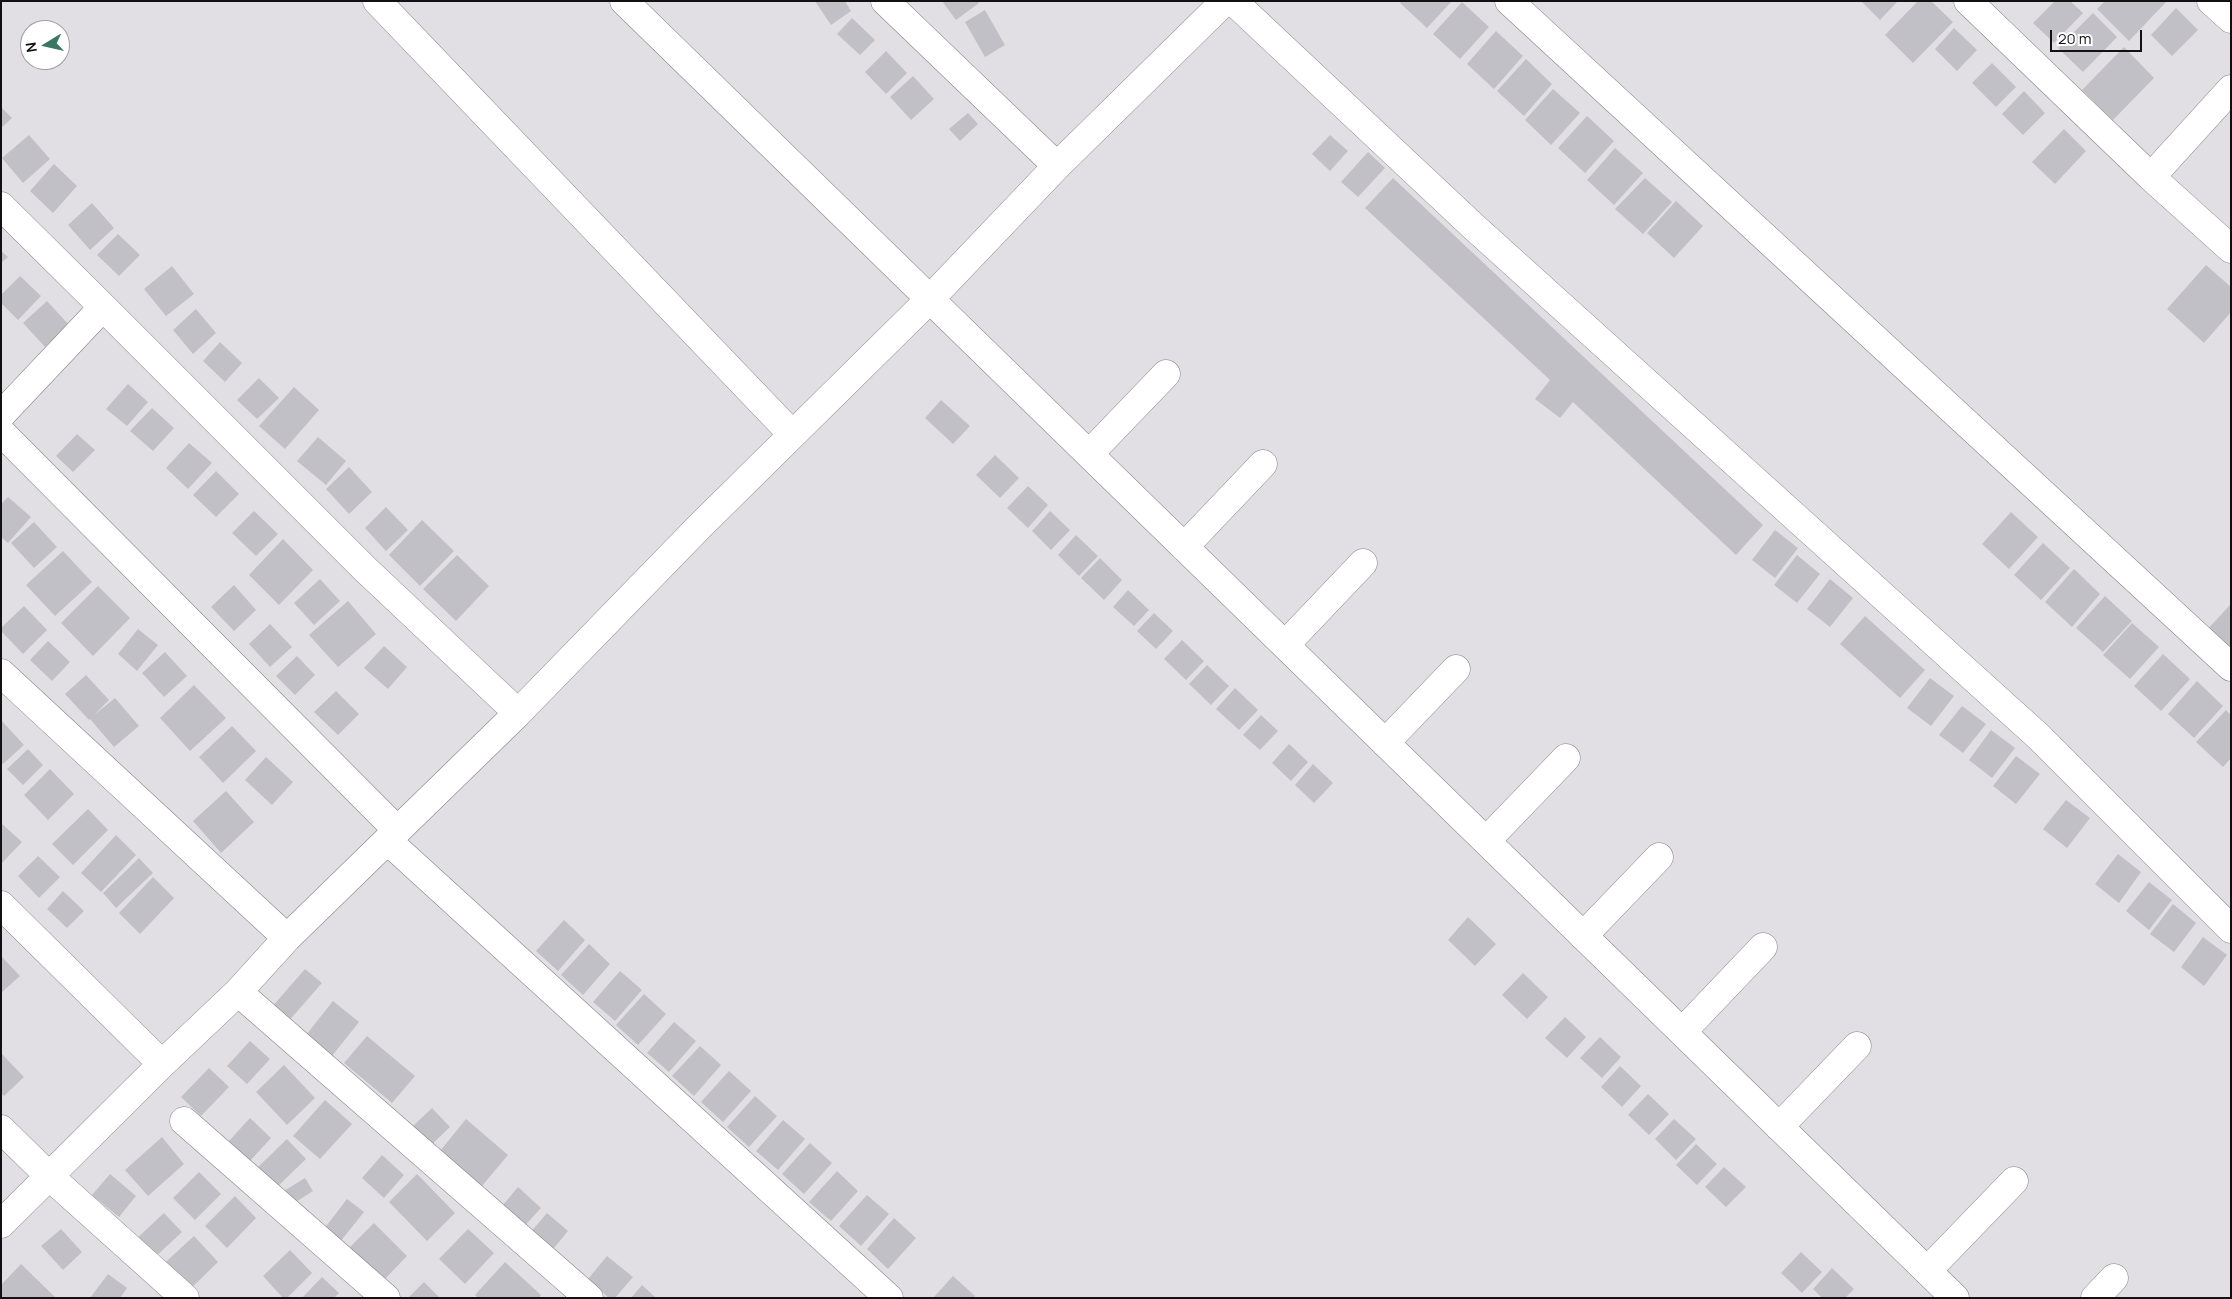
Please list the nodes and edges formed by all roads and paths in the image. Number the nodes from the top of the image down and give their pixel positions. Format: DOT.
graph roads {
  1 [pos="377,1"];
  2 [pos="624,1"];
  3 [pos="886,1"];
  4 [pos="1225,1"];
  5 [pos="1233,1"];
  6 [pos="1509,1"];
  7 [pos="1968,1"];
  8 [pos="2211,1"];
  9 [pos="2231,19"];
  10 [pos="2231,89"];
  11 [pos="1057,166"];
  12 [pos="2151,177"];
  13 [pos="1,206"];
  14 [pos="2231,249"];
  15 [pos="930,299"];
  16 [pos="103,307"];
  17 [pos="1166,374"];
  18 [pos="1,415"];
  19 [pos="1,432"];
  20 [pos="792,434"];
  21 [pos="1089,454"];
  22 [pos="1263,464"];
  23 [pos="1184,546"];
  24 [pos="1363,563"];
  25 [pos="1285,645"];
  26 [pos="2231,667"];
  27 [pos="1456,669"];
  28 [pos="1,673"];
  29 [pos="518,713"];
  30 [pos="1385,743"];
  31 [pos="1566,758"];
  32 [pos="392,835"];
  33 [pos="1486,841"];
  34 [pos="1659,858"];
  35 [pos="1,905"];
  36 [pos="2231,929"];
  37 [pos="1583,936"];
  38 [pos="287,938"];
  39 [pos="1763,947"];
  40 [pos="238,992"];
  41 [pos="1682,1032"];
  42 [pos="1857,1046"];
  43 [pos="162,1064"];
  44 [pos="184,1121"];
  45 [pos="1779,1127"];
  46 [pos="1,1130"];
  47 [pos="49,1176"];
  48 [pos="2014,1181"];
  49 [pos="1,1224"];
  50 [pos="1927,1271"];
  51 [pos="2114,1278"];
  52 [pos="186,1298"];
  53 [pos="386,1298"];
  54 [pos="589,1298"];
  55 [pos="889,1298"];
  56 [pos="1955,1298"];
  57 [pos="2095,1298"];
  1 -- 20 [label="street"];
  2 -- 15 [label="street"];
  3 -- 11 [label="street"];
  4 -- 11 [label="street"];
  5 -- 36 [label="street"];
  6 -- 26 [label="street"];
  7 -- 12 [label="street"];
  8 -- 9 [label="street"];
  10 -- 12 [label="street"];
  11 -- 15 [label="street"];
  12 -- 14 [label="street"];
  13 -- 16 [label="street"];
  15 -- 20 [label="street"];
  15 -- 21 [label="street"];
  16 -- 18 [label="street"];
  16 -- 29 [label="street"];
  17 -- 21 [label="street"];
  19 -- 32 [label="street"];
  20 -- 29 [label="street"];
  21 -- 23 [label="street"];
  22 -- 23 [label="street"];
  23 -- 25 [label="street"];
  24 -- 25 [label="street"];
  25 -- 30 [label="street"];
  27 -- 30 [label="street"];
  28 -- 38 [label="street"];
  29 -- 32 [label="street"];
  30 -- 33 [label="street"];
  31 -- 33 [label="street"];
  32 -- 38 [label="street"];
  32 -- 55 [label="street"];
  33 -- 37 [label="street"];
  34 -- 37 [label="street"];
  35 -- 43 [label="street"];
  37 -- 41 [label="street"];
  38 -- 40 [label="street"];
  39 -- 41 [label="street"];
  40 -- 43 [label="street"];
  40 -- 54 [label="street"];
  41 -- 45 [label="street"];
  42 -- 45 [label="street"];
  43 -- 47 [label="street"];
  44 -- 53 [label="street"];
  45 -- 50 [label="street"];
  46 -- 47 [label="street"];
  47 -- 49 [label="street"];
  47 -- 52 [label="street"];
  48 -- 50 [label="street"];
  50 -- 56 [label="street"];
  51 -- 57 [label="street"];
}
